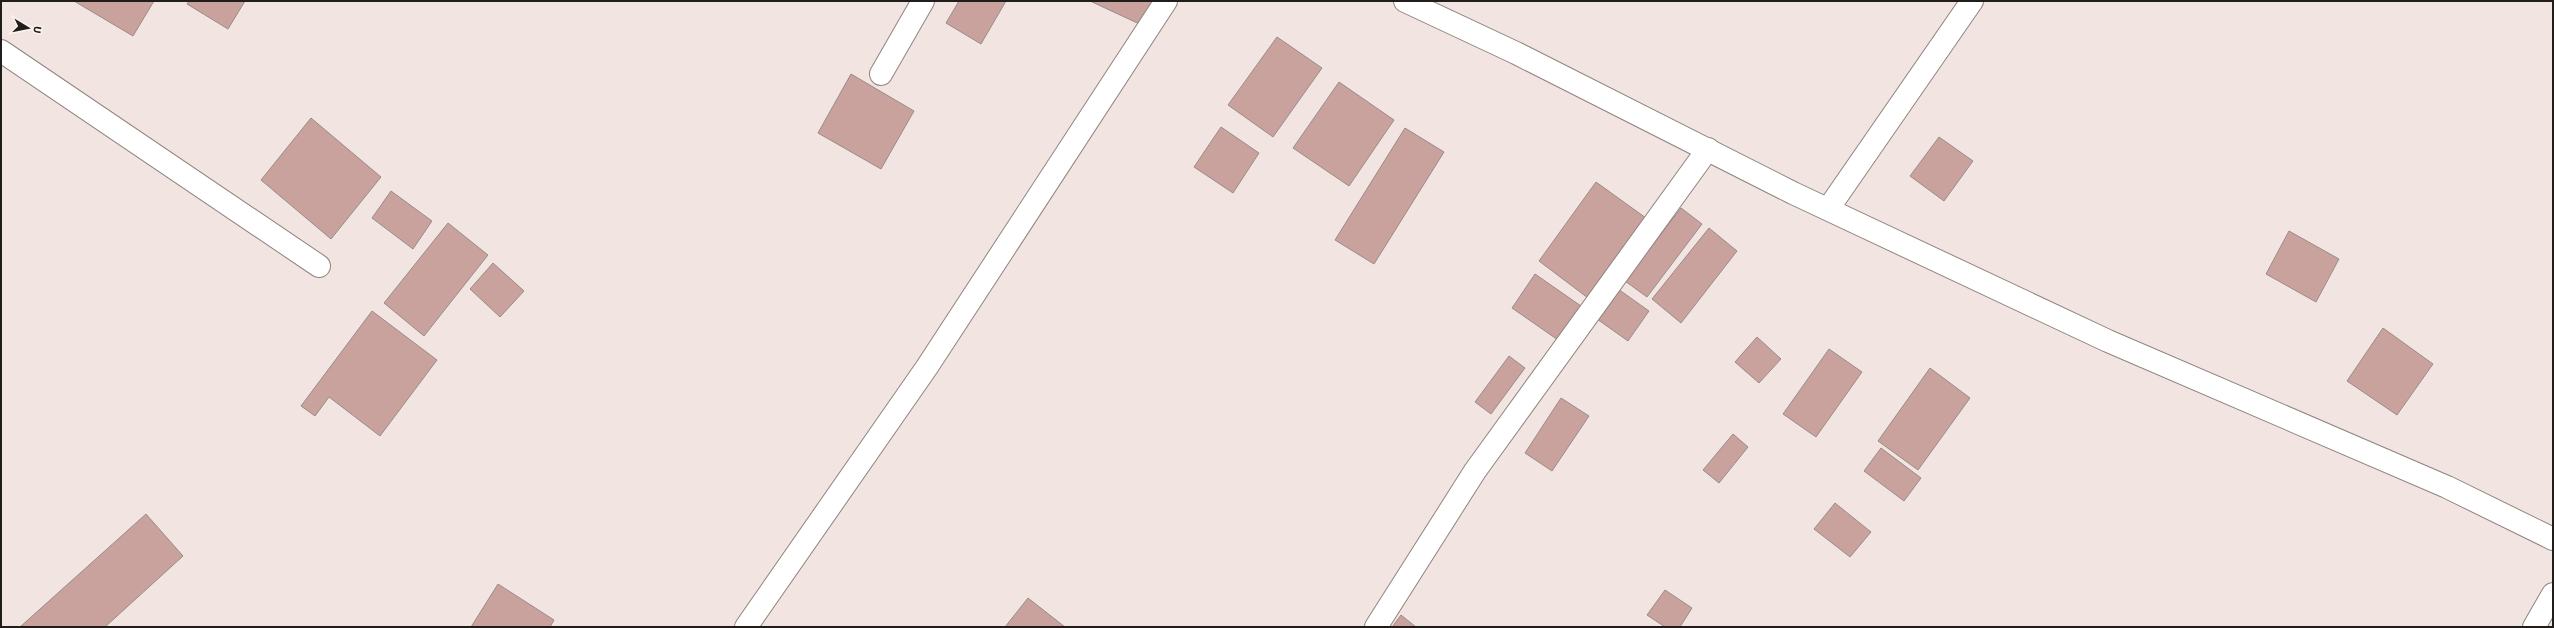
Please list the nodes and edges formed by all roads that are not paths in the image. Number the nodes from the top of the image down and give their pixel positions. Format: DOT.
graph roads {
  1 [pos="923,1"];
  2 [pos="1166,1"];
  3 [pos="1405,1"];
  4 [pos="1972,1"];
  5 [pos="1,51"];
  6 [pos="881,74"];
  7 [pos="1708,149"];
  8 [pos="1828,209"];
  9 [pos="319,266"];
  10 [pos="2553,539"];
  11 [pos="2553,594"];
  12 [pos="746,627"];
  13 [pos="1376,627"];
  14 [pos="2534,627"];
  1 -- 6 [label="street"];
  2 -- 12 [label="street"];
  3 -- 7 [label="street"];
  4 -- 8 [label="street"];
  5 -- 9 [label="street"];
  7 -- 8 [label="street"];
  7 -- 13 [label="street"];
  8 -- 10 [label="street"];
  11 -- 14 [label="street"];
}
